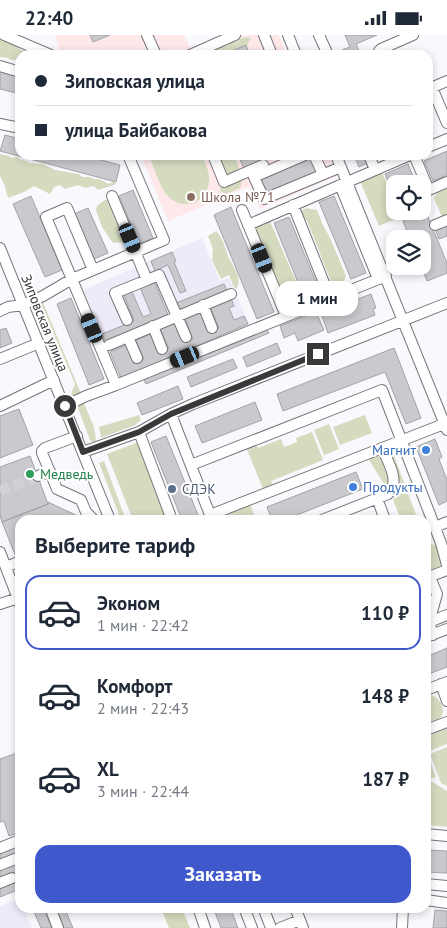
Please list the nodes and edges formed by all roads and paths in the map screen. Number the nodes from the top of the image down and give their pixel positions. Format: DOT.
graph roads {
  1 [pos="4,35"];
  2 [pos="147,35"];
  3 [pos="235,35"];
  4 [pos="264,35"];
  5 [pos="319,35"];
  6 [pos="413,35"];
  7 [pos="291,36"];
  8 [pos="221,38"];
  9 [pos="39,50"];
  10 [pos="154,50"];
  11 [pos="199,50"];
  12 [pos="270,50"];
  13 [pos="295,50"];
  14 [pos="326,50"];
  15 [pos="380,50"];
  16 [pos="0,66"];
  17 [pos="15,70"];
  18 [pos="447,81"];
  19 [pos="447,123"];
  20 [pos="0,124"];
  21 [pos="15,127"];
  22 [pos="447,139"];
  23 [pos="433,145"];
  24 [pos="130,160"];
  25 [pos="215,160"];
  26 [pos="275,160"];
  27 [pos="293,160"];
  28 [pos="316,160"];
  29 [pos="338,160"];
  30 [pos="371,160"];
  31 [pos="398,160"];
  32 [pos="416,160"];
  33 [pos="341,167"];
  34 [pos="375,170"];
  35 [pos="322,174"];
  36 [pos="447,182"];
  37 [pos="344,183"];
  38 [pos="112,196"];
  39 [pos="293,205"];
  40 [pos="242,211"];
  41 [pos="447,220"];
  42 [pos="248,225"];
  43 [pos="435,225"];
  44 [pos="0,248"];
  45 [pos="136,252"];
  46 [pos="93,270"];
  47 [pos="382,277"];
  48 [pos="72,279"];
  49 [pos="147,280"];
  50 [pos="231,294"];
  51 [pos="330,298"];
  52 [pos="447,303"];
  53 [pos="23,305"];
  54 [pos="203,305"];
  55 [pos="0,311"];
  56 [pos="286,316"];
  57 [pos="177,317"];
  58 [pos="127,320"];
  59 [pos="404,320"];
  60 [pos="153,327"];
  61 [pos="212,328"];
  62 [pos="128,337"];
  63 [pos="186,337"];
  64 [pos="39,343"];
  65 [pos="109,345"];
  66 [pos="162,349"];
  67 [pos="137,358"];
  68 [pos="0,359"];
  69 [pos="54,380"];
  70 [pos="116,385"];
  71 [pos="0,406"];
  72 [pos="65,406"];
  73 [pos="171,414"];
  74 [pos="446,427"];
  75 [pos="139,432"];
  76 [pos="76,435"];
  77 [pos="402,441"];
  78 [pos="382,448"];
  79 [pos="83,452"];
  80 [pos="191,465"];
  81 [pos="50,471"];
  82 [pos="38,476"];
  83 [pos="377,499"];
  84 [pos="89,515"];
  85 [pos="108,515"];
  86 [pos="170,515"];
  87 [pos="210,515"];
  88 [pos="218,515"];
  89 [pos="335,515"];
  90 [pos="383,515"];
  91 [pos="430,515"];
  92 [pos="431,517"];
  93 [pos="447,522"];
  94 [pos="435,527"];
  95 [pos="0,555"];
  96 [pos="15,564"];
  97 [pos="447,565"];
  98 [pos="6,567"];
  99 [pos="447,570"];
  100 [pos="431,576"];
  101 [pos="431,583"];
  102 [pos="15,591"];
  103 [pos="15,602"];
  104 [pos="0,604"];
  105 [pos="431,612"];
  106 [pos="447,615"];
  107 [pos="431,621"];
  108 [pos="447,629"];
  109 [pos="431,636"];
  110 [pos="444,683"];
  111 [pos="431,688"];
  112 [pos="447,701"];
  113 [pos="447,722"];
  114 [pos="431,728"];
  115 [pos="431,834"];
  116 [pos="447,836"];
  117 [pos="15,842"];
  118 [pos="0,848"];
  119 [pos="15,859"];
  120 [pos="0,865"];
  121 [pos="12,878"];
  122 [pos="0,883"];
  123 [pos="431,884"];
  124 [pos="447,886"];
  125 [pos="431,901"];
  126 [pos="447,903"];
  127 [pos="52,913"];
  128 [pos="200,913"];
  129 [pos="246,913"];
  130 [pos="265,913"];
  131 [pos="403,913"];
  132 [pos="301,924"];
  133 [pos="58,928"];
  134 [pos="205,928"];
  135 [pos="252,928"];
  136 [pos="270,928"];
  137 [pos="280,928"];
  138 [pos="402,928"];
  1 -- 9 [label="street"];
  2 -- 10 [label="street"];
  3 -- 8 [label="street"];
  4 -- 12 [label="street"];
  5 -- 14 [label="street"];
  6 -- 15 [label="street"];
  7 -- 13 [label="street"];
  8 -- 11 [label="street"];
  16 -- 17 [label="street"];
  18 -- 19 [label="street"];
  20 -- 21 [label="street"];
  22 -- 23 [label="street"];
  24 -- 45 [label="street"];
  25 -- 26 [label="street"];
  27 -- 35 [label="street"];
  28 -- 35 [label="street"];
  29 -- 33 [label="street"];
  30 -- 34 [label="street"];
  31 -- 34 [label="street"];
  32 -- 36 [label="street"];
  33 -- 35 [label="street"];
  33 -- 37 [label="street"];
  34 -- 37 [label="street"];
  37 -- 39 [label="street"];
  37 -- 47 [label="street"];
  38 -- 45 [label="street"];
  39 -- 42 [label="street"];
  39 -- 51 [label="street"];
  40 -- 42 [label="street"];
  41 -- 43 [label="street"];
  42 -- 56 [label="street"];
  44 -- 53 [label="street, Зиповская улица"];
  45 -- 46 [label="street"];
  45 -- 49 [label="street"];
  46 -- 48 [label="street"];
  46 -- 48 [label="street"];
  47 -- 51 [label="street"];
  47 -- 59 [label="street"];
  48 -- 53 [label="street"];
  48 -- 70 [label="street"];
  49 -- 57 [label="street"];
  49 -- 58 [label="street"];
  50 -- 54 [label="street"];
  51 -- 56 [label="street"];
  52 -- 59 [label="street"];
  53 -- 55 [label="street"];
  53 -- 64 [label="street, Зиповская улица"];
  54 -- 57 [label="street"];
  54 -- 61 [label="street"];
  56 -- 70 [label="street"];
  57 -- 60 [label="street"];
  57 -- 63 [label="street"];
  59 -- 73 [label="street"];
  59 -- 74 [label="street"];
  60 -- 62 [label="street"];
  60 -- 66 [label="street"];
  62 -- 65 [label="street"];
  62 -- 67 [label="street"];
  64 -- 68 [label="street"];
  64 -- 69 [label="street, Зиповская улица"];
  69 -- 71 [label="street"];
  69 -- 72 [label="street, Зиповская улица"];
  70 -- 72 [label="street"];
  72 -- 76 [label="street, Зиповская улица"];
  73 -- 75 [label="street"];
  73 -- 80 [label="street"];
  74 -- 77 [label="street"];
  75 -- 79 [label="street"];
  75 -- 86 [label="street"];
  76 -- 79 [label="street, Зиповская улица"];
  76 -- 81 [label="street"];
  77 -- 78 [label="street"];
  77 -- 80 [label="street"];
  77 -- 91 [label="street"];
  78 -- 83 [label="street"];
  78 -- 88 [label="street"];
  79 -- 85 [label="street, Зиповская улица"];
  80 -- 87 [label="street"];
  81 -- 82 [label="street"];
  81 -- 84 [label="street"];
  83 -- 89 [label="street"];
  83 -- 90 [label="street"];
  92 -- 94 [label="street"];
  93 -- 94 [label="street"];
  94 -- 97 [label="street"];
  95 -- 98 [label="street"];
  96 -- 98 [label="street"];
  98 -- 102 [label="street"];
  99 -- 100 [label="street"];
  101 -- 105 [label="street"];
  103 -- 104 [label="street"];
  106 -- 107 [label="street"];
  108 -- 109 [label="street"];
  110 -- 111 [label="street"];
  110 -- 112 [label="street"];
  113 -- 114 [label="street"];
  115 -- 116 [label="street"];
  117 -- 118 [label="street"];
  119 -- 120 [label="street"];
  121 -- 122 [label="street"];
  123 -- 124 [label="street"];
  125 -- 126 [label="street"];
  127 -- 133 [label="street"];
  128 -- 134 [label="street"];
  129 -- 135 [label="street"];
  130 -- 136 [label="street"];
  131 -- 138 [label="street"];
  132 -- 137 [label="street"];
}
